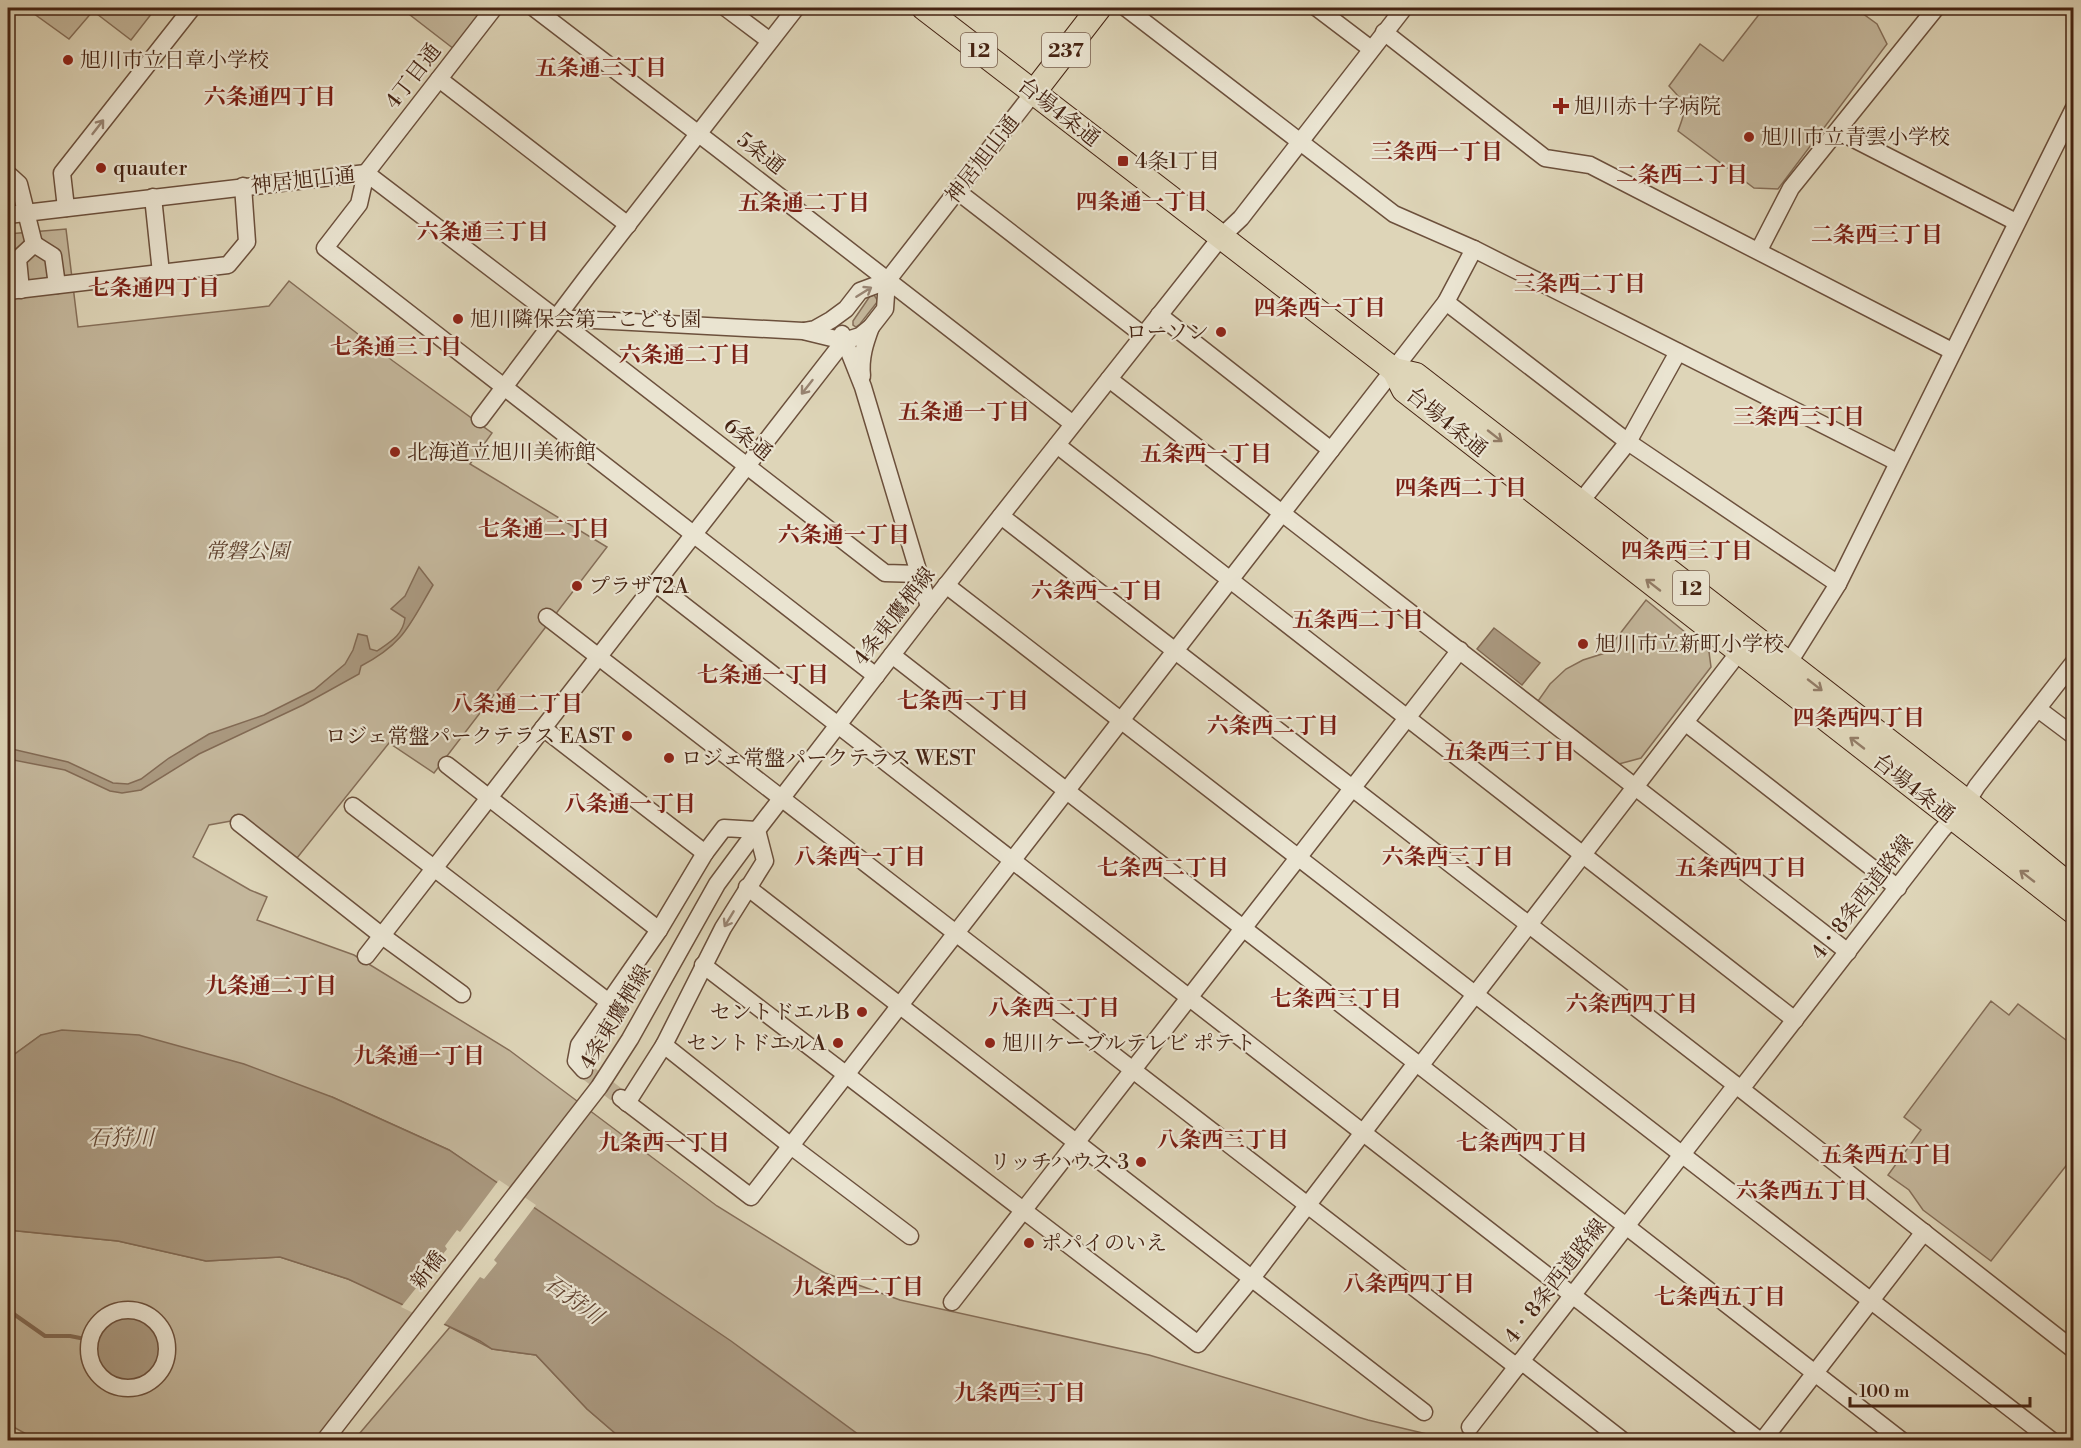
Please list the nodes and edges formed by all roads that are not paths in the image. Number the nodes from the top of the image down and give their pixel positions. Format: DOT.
graph roads {
  1 [pos="192,8"];
  2 [pos="494,8"];
  3 [pos="534,8"];
  4 [pos="726,8"];
  5 [pos="796,8"];
  6 [pos="924,8"];
  7 [pos="1099,8"];
  8 [pos="1126,8"];
  9 [pos="1317,8"];
  10 [pos="1404,8"];
  11 [pos="1936,8"];
  12 [pos="1384,32"];
  13 [pos="770,41"];
  14 [pos="1371,49"];
  15 [pos="439,80"];
  16 [pos="1034,92"];
  17 [pos="2073,108"];
  18 [pos="1838,131"];
  19 [pos="699,134"];
  20 [pos="1300,142"];
  21 [pos="366,173"];
  22 [pos="8,174"];
  23 [pos="243,186"];
  24 [pos="957,191"];
  25 [pos="153,197"];
  26 [pos="66,208"];
  27 [pos="27,212"];
  28 [pos="8,214"];
  29 [pos="2016,222"];
  30 [pos="628,225"];
  31 [pos="1221,237"];
  32 [pos="34,244"];
  33 [pos="1474,249"];
  34 [pos="1759,250"];
  35 [pos="161,273"];
  36 [pos="887,281"];
  37 [pos="57,285"];
  38 [pos="14,290"];
  39 [pos="1446,303"];
  40 [pos="846,309"];
  41 [pos="1159,315"];
  42 [pos="556,318"];
  43 [pos="871,327"];
  44 [pos="803,331"];
  45 [pos="1143,335"];
  46 [pos="844,341"];
  47 [pos="1952,351"];
  48 [pos="1678,352"];
  49 [pos="1394,369"];
  50 [pos="1109,379"];
  51 [pos="504,387"];
  52 [pos="863,387"];
  53 [pos="480,419"];
  54 [pos="1073,424"];
  55 [pos="1628,442"];
  56 [pos="1057,445"];
  57 [pos="1332,450"];
  58 [pos="1897,462"];
  59 [pos="746,466"];
  60 [pos="1574,510"];
  61 [pos="1283,512"];
  62 [pos="1000,516"];
  63 [pos="693,533"];
  64 [pos="920,574"];
  65 [pos="1230,580"];
  66 [pos="655,583"];
  67 [pos="1838,584"];
  68 [pos="946,585"];
  69 [pos="930,607"];
  70 [pos="547,617"];
  71 [pos="1746,644"];
  72 [pos="1460,650"];
  73 [pos="1175,651"];
  74 [pos="892,655"];
  75 [pos="599,657"];
  76 [pos="2073,662"];
  77 [pos="1783,672"];
  78 [pos="876,676"];
  79 [pos="2038,708"];
  80 [pos="1407,717"];
  81 [pos="1121,721"];
  82 [pos="1686,723"];
  83 [pos="838,725"];
  84 [pos="543,728"];
  85 [pos="2073,736"];
  86 [pos="447,765"];
  87 [pos="1636,787"];
  88 [pos="1352,788"];
  89 [pos="1066,791"];
  90 [pos="489,797"];
  91 [pos="782,797"];
  92 [pos="353,806"];
  93 [pos="1960,810"];
  94 [pos="239,823"];
  95 [pos="757,830"];
  96 [pos="705,853"];
  97 [pos="1584,856"];
  98 [pos="1298,858"];
  99 [pos="1012,860"];
  100 [pos="433,867"];
  101 [pos="747,887"];
  102 [pos="1898,888"];
  103 [pos="2073,889"];
  104 [pos="2073,912"];
  105 [pos="1528,925"];
  106 [pos="1243,929"];
  107 [pos="659,930"];
  108 [pos="956,933"];
  109 [pos="381,935"];
  110 [pos="1848,952"];
  111 [pos="366,956"];
  112 [pos="703,965"];
  113 [pos="462,994"];
  114 [pos="1474,994"];
  115 [pos="1189,998"];
  116 [pos="610,1003"];
  117 [pos="900,1006"];
  118 [pos="1795,1020"];
  119 [pos="664,1045"];
  120 [pos="1418,1064"];
  121 [pos="580,1065"];
  122 [pos="1133,1069"];
  123 [pos="846,1075"];
  124 [pos="1738,1087"];
  125 [pos="567,1129"];
  126 [pos="1363,1133"];
  127 [pos="1077,1142"];
  128 [pos="791,1146"];
  129 [pos="1682,1155"];
  130 [pos="1306,1204"];
  131 [pos="1024,1209"];
  132 [pos="1626,1226"];
  133 [pos="1924,1232"];
  134 [pos="910,1236"];
  135 [pos="1251,1278"];
  136 [pos="1572,1295"];
  137 [pos="1870,1300"];
  138 [pos="952,1302"];
  139 [pos="162,1330"];
  140 [pos="2073,1350"];
  141 [pos="1519,1364"];
  142 [pos="1814,1373"];
  143 [pos="1424,1412"];
  144 [pos="1470,1427"];
  145 [pos="326,1440"];
  146 [pos="1622,1440"];
  147 [pos="1761,1440"];
  148 [pos="1901,1440"];
  149 [pos="2051,1440"];
  26 -- 1 [label="street, one-way"];
  2 -- 15 [label="street, 4丁目通"];
  3 -- 19 [label="street, 5条通"];
  4 -- 13 [label="street"];
  5 -- 13 [label="street"];
  6 -- 16 [label="highway, 台場4条通 / 12"];
  7 -- 16 [label="highway, 神居旭山通 / 237"];
  8 -- 20 [label="street"];
  9 -- 14 [label="street"];
  10 -- 12 [label="street, 4条東鷹栖線"];
  11 -- 18 [label="street"];
  12 -- 14 [label="street, 4条東鷹栖線"];
  12 -- 34 [label="street"];
  13 -- 19 [label="street"];
  14 -- 20 [label="street, 4条東鷹栖線"];
  15 -- 21 [label="street, 4丁目通"];
  15 -- 30 [label="street"];
  16 -- 24 [label="street, 神居旭山通"];
  16 -- 31 [label="highway, 台場4条通 / 12"];
  17 -- 29 [label="street"];
  18 -- 29 [label="street"];
  18 -- 34 [label="street"];
  19 -- 30 [label="street"];
  19 -- 36 [label="street, 5条通"];
  20 -- 31 [label="street, 4条東鷹栖線"];
  20 -- 33 [label="street"];
  21 -- 23 [label="street, 神居旭山通"];
  21 -- 42 [label="street, 神居旭山通"];
  21 -- 51 [label="street"];
  22 -- 27 [label="street"];
  23 -- 25 [label="street, 神居旭山通"];
  23 -- 35 [label="street"];
  24 -- 36 [label="street, 神居旭山通"];
  24 -- 45 [label="street"];
  25 -- 26 [label="street, 神居旭山通"];
  25 -- 35 [label="street"];
  26 -- 27 [label="street, 神居旭山通"];
  27 -- 28 [label="street, 神居旭山通"];
  27 -- 32 [label="street"];
  29 -- 47 [label="street"];
  30 -- 42 [label="street"];
  31 -- 41 [label="street, 4条東鷹栖線"];
  31 -- 49 [label="highway, 台場4条通 / 12"];
  32 -- 37 [label="street"];
  32 -- 38 [label="street"];
  33 -- 39 [label="street"];
  33 -- 48 [label="street"];
  34 -- 47 [label="street"];
  35 -- 37 [label="street"];
  40 -- 36 [label="street, one-way"];
  36 -- 43 [label="street"];
  36 -- 54 [label="street, 5条通"];
  37 -- 38 [label="street"];
  39 -- 49 [label="street"];
  39 -- 55 [label="street"];
  40 -- 44 [label="street"];
  40 -- 46 [label="street"];
  41 -- 45 [label="street, 4条東鷹栖線"];
  41 -- 57 [label="street"];
  42 -- 44 [label="street"];
  42 -- 51 [label="street"];
  42 -- 59 [label="street, 6条通"];
  43 -- 46 [label="street"];
  43 -- 52 [label="street"];
  44 -- 46 [label="street"];
  45 -- 50 [label="street, 4条東鷹栖線"];
  46 -- 52 [label="street"];
  46 -- 59 [label="street, one-way"];
  47 -- 58 [label="street"];
  48 -- 55 [label="street"];
  48 -- 58 [label="street"];
  49 -- 57 [label="street"];
  49 -- 60 [label="highway, 台場4条通 / 12"];
  50 -- 54 [label="street, 4条東鷹栖線"];
  50 -- 61 [label="street"];
  51 -- 53 [label="street"];
  51 -- 63 [label="street"];
  52 -- 64 [label="street"];
  54 -- 56 [label="street, 4条東鷹栖線"];
  55 -- 60 [label="street"];
  55 -- 67 [label="street"];
  56 -- 62 [label="street, 4条東鷹栖線"];
  56 -- 65 [label="street"];
  57 -- 61 [label="street"];
  58 -- 67 [label="street"];
  59 -- 63 [label="street"];
  59 -- 64 [label="street, 6条通"];
  60 -- 71 [label="highway, 台場4条通 / 12"];
  61 -- 65 [label="street"];
  61 -- 72 [label="street"];
  62 -- 68 [label="street, 4条東鷹栖線"];
  62 -- 73 [label="street"];
  63 -- 66 [label="street"];
  63 -- 78 [label="street"];
  64 -- 69 [label="street"];
  65 -- 73 [label="street"];
  65 -- 80 [label="street"];
  66 -- 75 [label="street"];
  66 -- 83 [label="street"];
  67 -- 77 [label="street"];
  68 -- 69 [label="street, 4条東鷹栖線"];
  68 -- 81 [label="street"];
  69 -- 74 [label="street, 4条東鷹栖線"];
  70 -- 75 [label="street, 4・8条西道路線"];
  71 -- 77 [label="highway, 台場4条通 / 12"];
  71 -- 82 [label="street"];
  72 -- 80 [label="street"];
  72 -- 87 [label="street"];
  73 -- 81 [label="street"];
  73 -- 88 [label="street"];
  74 -- 78 [label="street, 4条東鷹栖線"];
  74 -- 89 [label="street"];
  75 -- 84 [label="street"];
  75 -- 91 [label="street, 4・8条西道路線"];
  76 -- 79 [label="street, 4・8条西道路線"];
  77 -- 93 [label="highway, 台場4条通 / 12"];
  78 -- 83 [label="street, 4条東鷹栖線"];
  79 -- 85 [label="street"];
  79 -- 93 [label="street, 4・8条西道路線"];
  80 -- 88 [label="street"];
  80 -- 97 [label="street"];
  81 -- 89 [label="street"];
  81 -- 98 [label="street"];
  82 -- 87 [label="street"];
  82 -- 102 [label="street"];
  83 -- 91 [label="street, 4条東鷹栖線"];
  83 -- 99 [label="street"];
  84 -- 90 [label="street"];
  84 -- 96 [label="street"];
  86 -- 90 [label="street"];
  87 -- 97 [label="street"];
  87 -- 110 [label="street"];
  88 -- 98 [label="street"];
  88 -- 105 [label="street"];
  89 -- 99 [label="street"];
  89 -- 106 [label="street"];
  90 -- 100 [label="street"];
  90 -- 107 [label="street"];
  91 -- 95 [label="street, 4条東鷹栖線"];
  91 -- 108 [label="street, 4・8条西道路線"];
  92 -- 100 [label="street"];
  93 -- 102 [label="street, 4・8条西道路線"];
  93 -- 103 [label="highway, 台場4条通 / 12"];
  104 -- 93 [label="highway, 台場4条通 / 12, one-way"];
  94 -- 109 [label="street"];
  95 -- 96 [label="street"];
  95 -- 101 [label="street"];
  95 -- 125 [label="street, 4条東鷹栖線"];
  96 -- 107 [label="street"];
  97 -- 105 [label="street"];
  97 -- 118 [label="street"];
  98 -- 106 [label="street"];
  98 -- 114 [label="street"];
  99 -- 108 [label="street"];
  99 -- 115 [label="street"];
  100 -- 109 [label="street"];
  100 -- 116 [label="street"];
  101 -- 112 [label="street, one-way"];
  101 -- 117 [label="street"];
  102 -- 110 [label="street, 4・8条西道路線"];
  105 -- 114 [label="street"];
  105 -- 124 [label="street"];
  106 -- 115 [label="street"];
  106 -- 120 [label="street"];
  107 -- 116 [label="street"];
  108 -- 117 [label="street"];
  108 -- 122 [label="street, 4・8条西道路線"];
  109 -- 111 [label="street"];
  109 -- 113 [label="street"];
  110 -- 118 [label="street, 4・8条西道路線"];
  112 -- 119 [label="street"];
  112 -- 123 [label="street"];
  114 -- 120 [label="street"];
  114 -- 129 [label="street"];
  115 -- 122 [label="street"];
  115 -- 126 [label="street"];
  116 -- 121 [label="street"];
  117 -- 123 [label="street"];
  117 -- 127 [label="street"];
  118 -- 124 [label="street, 4・8条西道路線"];
  119 -- 128 [label="street"];
  119 -- 128 [label="street"];
  120 -- 126 [label="street"];
  120 -- 132 [label="street"];
  122 -- 127 [label="street"];
  122 -- 130 [label="street, 4・8条西道路線"];
  123 -- 128 [label="street"];
  123 -- 131 [label="street"];
  124 -- 129 [label="street, 4・8条西道路線"];
  124 -- 133 [label="street"];
  125 -- 145 [label="street, 新橋"];
  126 -- 130 [label="street"];
  126 -- 136 [label="street"];
  127 -- 131 [label="street"];
  127 -- 135 [label="street"];
  128 -- 134 [label="street"];
  129 -- 132 [label="street, 4・8条西道路線"];
  129 -- 137 [label="street"];
  130 -- 135 [label="street"];
  130 -- 141 [label="street, 4・8条西道路線"];
  131 -- 135 [label="street"];
  131 -- 138 [label="street"];
  132 -- 136 [label="street, 4・8条西道路線"];
  132 -- 142 [label="street"];
  133 -- 137 [label="street"];
  133 -- 140 [label="street"];
  135 -- 143 [label="street"];
  136 -- 141 [label="street, 4・8条西道路線"];
  136 -- 147 [label="street"];
  137 -- 142 [label="street"];
  137 -- 149 [label="street"];
  139 -- 139 [label="street"];
  141 -- 144 [label="street"];
  141 -- 146 [label="street"];
  142 -- 147 [label="street"];
  142 -- 148 [label="street"];
}
